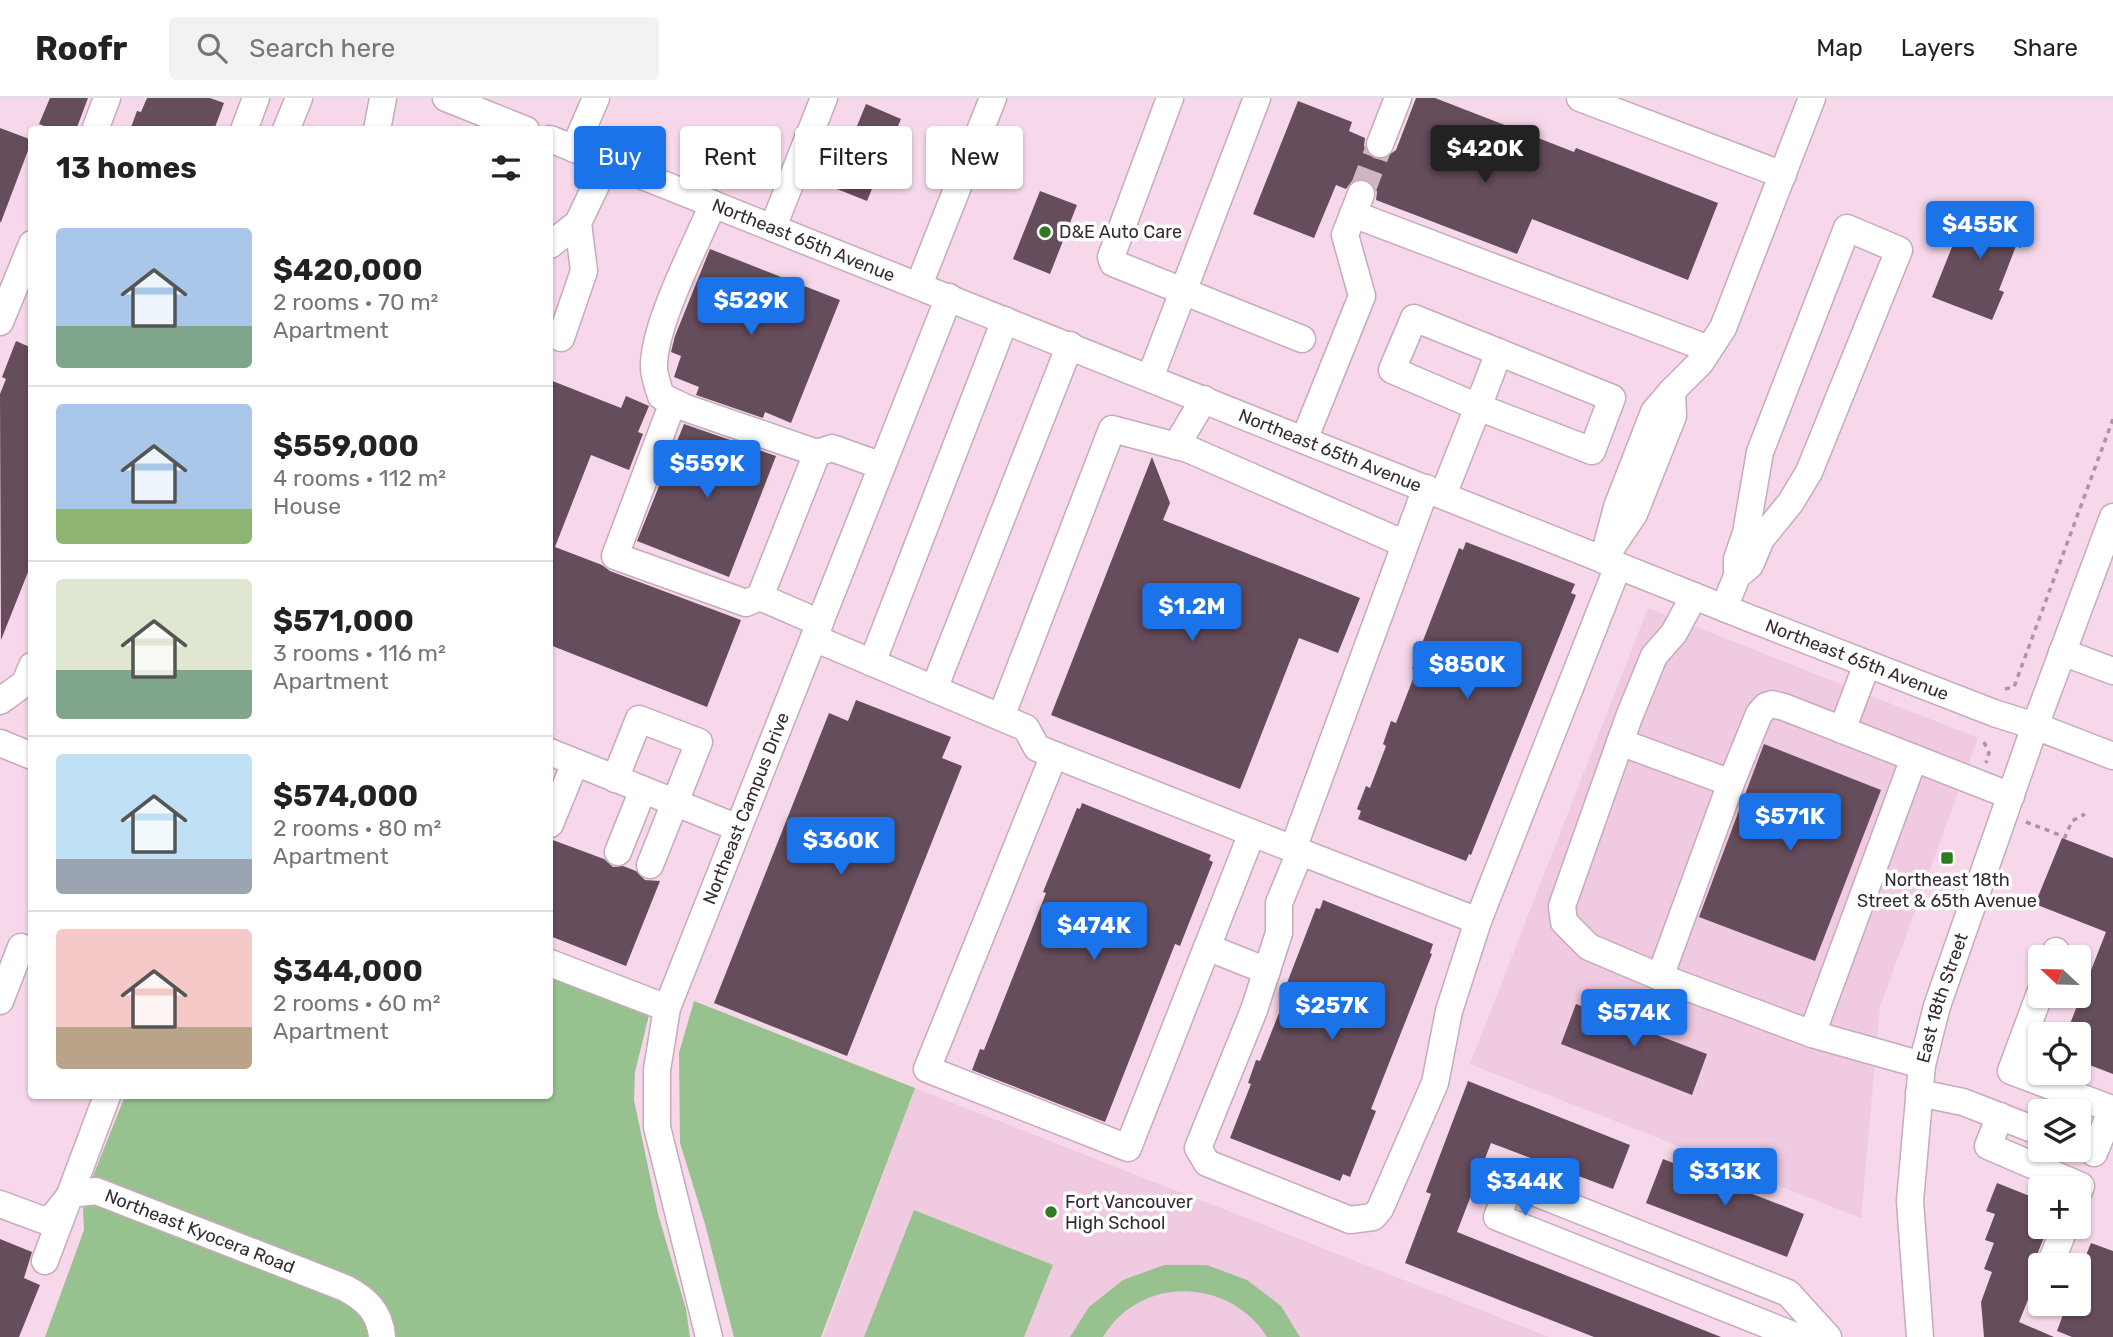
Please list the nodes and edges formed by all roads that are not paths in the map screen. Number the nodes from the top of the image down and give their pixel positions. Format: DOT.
graph roads {
  1 [pos="107,98"];
  2 [pos="255,98"];
  3 [pos="299,98"];
  4 [pos="383,98"];
  5 [pos="446,98"];
  6 [pos="596,98"];
  7 [pos="824,98"];
  8 [pos="993,98"];
  9 [pos="1170,98"];
  10 [pos="1257,98"];
  11 [pos="1398,98"];
  12 [pos="1580,98"];
  13 [pos="1812,98"];
  14 [pos="476,103"];
  15 [pos="96,126"];
  16 [pos="245,126"];
  17 [pos="288,126"];
  18 [pos="378,126"];
  19 [pos="516,126"];
  20 [pos="584,126"];
  21 [pos="553,140"];
  22 [pos="1380,144"];
  23 [pos="574,149"];
  24 [pos="1783,175"];
  25 [pos="666,185"];
  26 [pos="594,189"];
  27 [pos="713,204"];
  28 [pos="578,223"];
  29 [pos="773,227"];
  30 [pos="553,243"];
  31 [pos="28,254"];
  32 [pos="919,285"];
  33 [pos="1183,292"];
  34 [pos="949,297"];
  35 [pos="1005,320"];
  36 [pos="0,323"];
  37 [pos="561,338"];
  38 [pos="1302,339"];
  39 [pos="1070,345"];
  40 [pos="1709,349"];
  41 [pos="1499,352"];
  42 [pos="1150,377"];
  43 [pos="1204,399"];
  44 [pos="673,402"];
  45 [pos="1478,407"];
  46 [pos="1304,440"];
  47 [pos="1176,446"];
  48 [pos="817,453"];
  49 [pos="882,466"];
  50 [pos="1434,492"];
  51 [pos="2113,517"];
  52 [pos="1405,544"];
  53 [pos="1611,563"];
  54 [pos="1737,576"];
  55 [pos="1694,596"];
  56 [pos="760,597"];
  57 [pos="1724,608"];
  58 [pos="817,631"];
  59 [pos="2062,652"];
  60 [pos="872,663"];
  61 [pos="1867,664"];
  62 [pos="2113,671"];
  63 [pos="28,676"];
  64 [pos="934,689"];
  65 [pos="0,701"];
  66 [pos="1001,717"];
  67 [pos="2035,726"];
  68 [pos="1842,730"];
  69 [pos="1620,742"];
  70 [pos="0,743"];
  71 [pos="553,753"];
  72 [pos="28,754"];
  73 [pos="1054,755"];
  74 [pos="2113,756"];
  75 [pos="1914,758"];
  76 [pos="575,763"];
  77 [pos="615,779"];
  78 [pos="1731,783"];
  79 [pos="643,790"];
  80 [pos="675,803"];
  81 [pos="2007,805"];
  82 [pos="553,817"];
  83 [pos="738,828"];
  84 [pos="1252,833"];
  85 [pos="1297,851"];
  86 [pos="618,852"];
  87 [pos="650,865"];
  88 [pos="1479,921"];
  89 [pos="23,945"];
  90 [pos="1207,947"];
  91 [pos="553,964"];
  92 [pos="1267,971"];
  93 [pos="1661,977"];
  94 [pos="0,1001"];
  95 [pos="667,1008"];
  96 [pos="2034,1008"];
  97 [pos="1812,1034"];
  98 [pos="1922,1065"];
  99 [pos="1919,1093"];
  100 [pos="106,1099"];
  101 [pos="2000,1116"];
  102 [pos="2111,1118"];
  103 [pos="2028,1127"];
  104 [pos="2095,1154"];
  105 [pos="2058,1176"];
  106 [pos="71,1194"];
  107 [pos="0,1204"];
  108 [pos="45,1261"];
  109 [pos="382,1337"];
  110 [pos="709,1337"];
  111 [pos="1798,1337"];
  112 [pos="1828,1337"];
  113 [pos="1920,1337"];
  1 -- 15 [label="street"];
  2 -- 16 [label="street"];
  3 -- 17 [label="street"];
  4 -- 18 [label="street"];
  5 -- 14 [label="street"];
  6 -- 20 [label="street"];
  7 -- 29 [label="street"];
  8 -- 32 [label="street"];
  9 -- 33 [label="street"];
  10 -- 33 [label="street"];
  11 -- 22 [label="street"];
  12 -- 24 [label="street"];
  13 -- 24 [label="street"];
  14 -- 19 [label="street"];
  21 -- 23 [label="street, Northeast 65th Avenue"];
  24 -- 40 [label="street"];
  25 -- 27 [label="street, Northeast 65th Avenue"];
  26 -- 28 [label="street"];
  27 -- 29 [label="street, Northeast 65th Avenue"];
  27 -- 44 [label="street"];
  28 -- 30 [label="street"];
  28 -- 37 [label="street"];
  29 -- 32 [label="street, Northeast 65th Avenue"];
  31 -- 36 [label="street"];
  32 -- 34 [label="street, Northeast 65th Avenue"];
  33 -- 38 [label="street"];
  33 -- 42 [label="street"];
  34 -- 35 [label="street, Northeast 65th Avenue"];
  34 -- 49 [label="street, Northeast Campus Drive"];
  35 -- 39 [label="street, Northeast 65th Avenue"];
  35 -- 60 [label="street"];
  39 -- 42 [label="street, Northeast 65th Avenue"];
  39 -- 64 [label="street"];
  40 -- 46 [label="street"];
  40 -- 53 [label="street"];
  41 -- 45 [label="street"];
  41 -- 45 [label="street"];
  41 -- 45 [label="street"];
  42 -- 43 [label="street, Northeast 65th Avenue"];
  43 -- 46 [label="street, Northeast 65th Avenue"];
  43 -- 47 [label="street"];
  44 -- 48 [label="street"];
  44 -- 56 [label="street"];
  45 -- 50 [label="street"];
  46 -- 50 [label="street, Northeast 65th Avenue"];
  47 -- 52 [label="street"];
  47 -- 66 [label="street"];
  48 -- 49 [label="street"];
  48 -- 56 [label="street"];
  49 -- 58 [label="street, Northeast Campus Drive"];
  50 -- 52 [label="street"];
  50 -- 53 [label="street, Northeast 65th Avenue"];
  51 -- 59 [label="street, East 18th Street"];
  52 -- 85 [label="street"];
  53 -- 55 [label="street, Northeast 65th Avenue"];
  53 -- 88 [label="street"];
  54 -- 54 [label="street"];
  54 -- 57 [label="street"];
  55 -- 57 [label="street, Northeast 65th Avenue"];
  55 -- 69 [label="street"];
  56 -- 58 [label="street"];
  57 -- 61 [label="street, Northeast 65th Avenue"];
  58 -- 60 [label="street"];
  58 -- 83 [label="street, Northeast Campus Drive"];
  59 -- 62 [label="street"];
  59 -- 67 [label="street, East 18th Street"];
  60 -- 64 [label="street"];
  61 -- 67 [label="street, Northeast 65th Avenue"];
  61 -- 68 [label="street"];
  63 -- 65 [label="street"];
  64 -- 66 [label="street"];
  66 -- 73 [label="street"];
  67 -- 74 [label="street, Northeast 65th Avenue"];
  67 -- 81 [label="street, East 18th Street"];
  68 -- 75 [label="street"];
  68 -- 78 [label="street"];
  69 -- 78 [label="street"];
  69 -- 93 [label="street"];
  70 -- 72 [label="street"];
  71 -- 76 [label="street"];
  73 -- 84 [label="street"];
  73 -- 90 [label="street"];
  75 -- 81 [label="street"];
  75 -- 97 [label="street"];
  76 -- 77 [label="street"];
  76 -- 82 [label="street"];
  77 -- 79 [label="street"];
  77 -- 80 [label="street"];
  78 -- 93 [label="street"];
  79 -- 80 [label="street"];
  79 -- 86 [label="street"];
  80 -- 83 [label="street"];
  80 -- 87 [label="street"];
  81 -- 98 [label="street, East 18th Street"];
  83 -- 95 [label="street, Northeast Campus Drive"];
  84 -- 85 [label="street"];
  84 -- 90 [label="street"];
  85 -- 88 [label="street"];
  85 -- 92 [label="street"];
  88 -- 92 [label="street"];
  89 -- 94 [label="street"];
  90 -- 92 [label="street"];
  91 -- 95 [label="street"];
  93 -- 97 [label="street"];
  95 -- 110 [label="street, Northeast Campus Drive"];
  96 -- 102 [label="street"];
  97 -- 98 [label="street"];
  98 -- 99 [label="street, East 18th Street"];
  99 -- 101 [label="street"];
  99 -- 113 [label="street, East 18th Street"];
  100 -- 106 [label="street"];
  101 -- 103 [label="street"];
  101 -- 105 [label="street"];
  102 -- 104 [label="street"];
  106 -- 107 [label="street"];
  106 -- 108 [label="street"];
  106 -- 109 [label="street, Northeast Kyocera Road"];
  111 -- 112 [label="street"];
}
